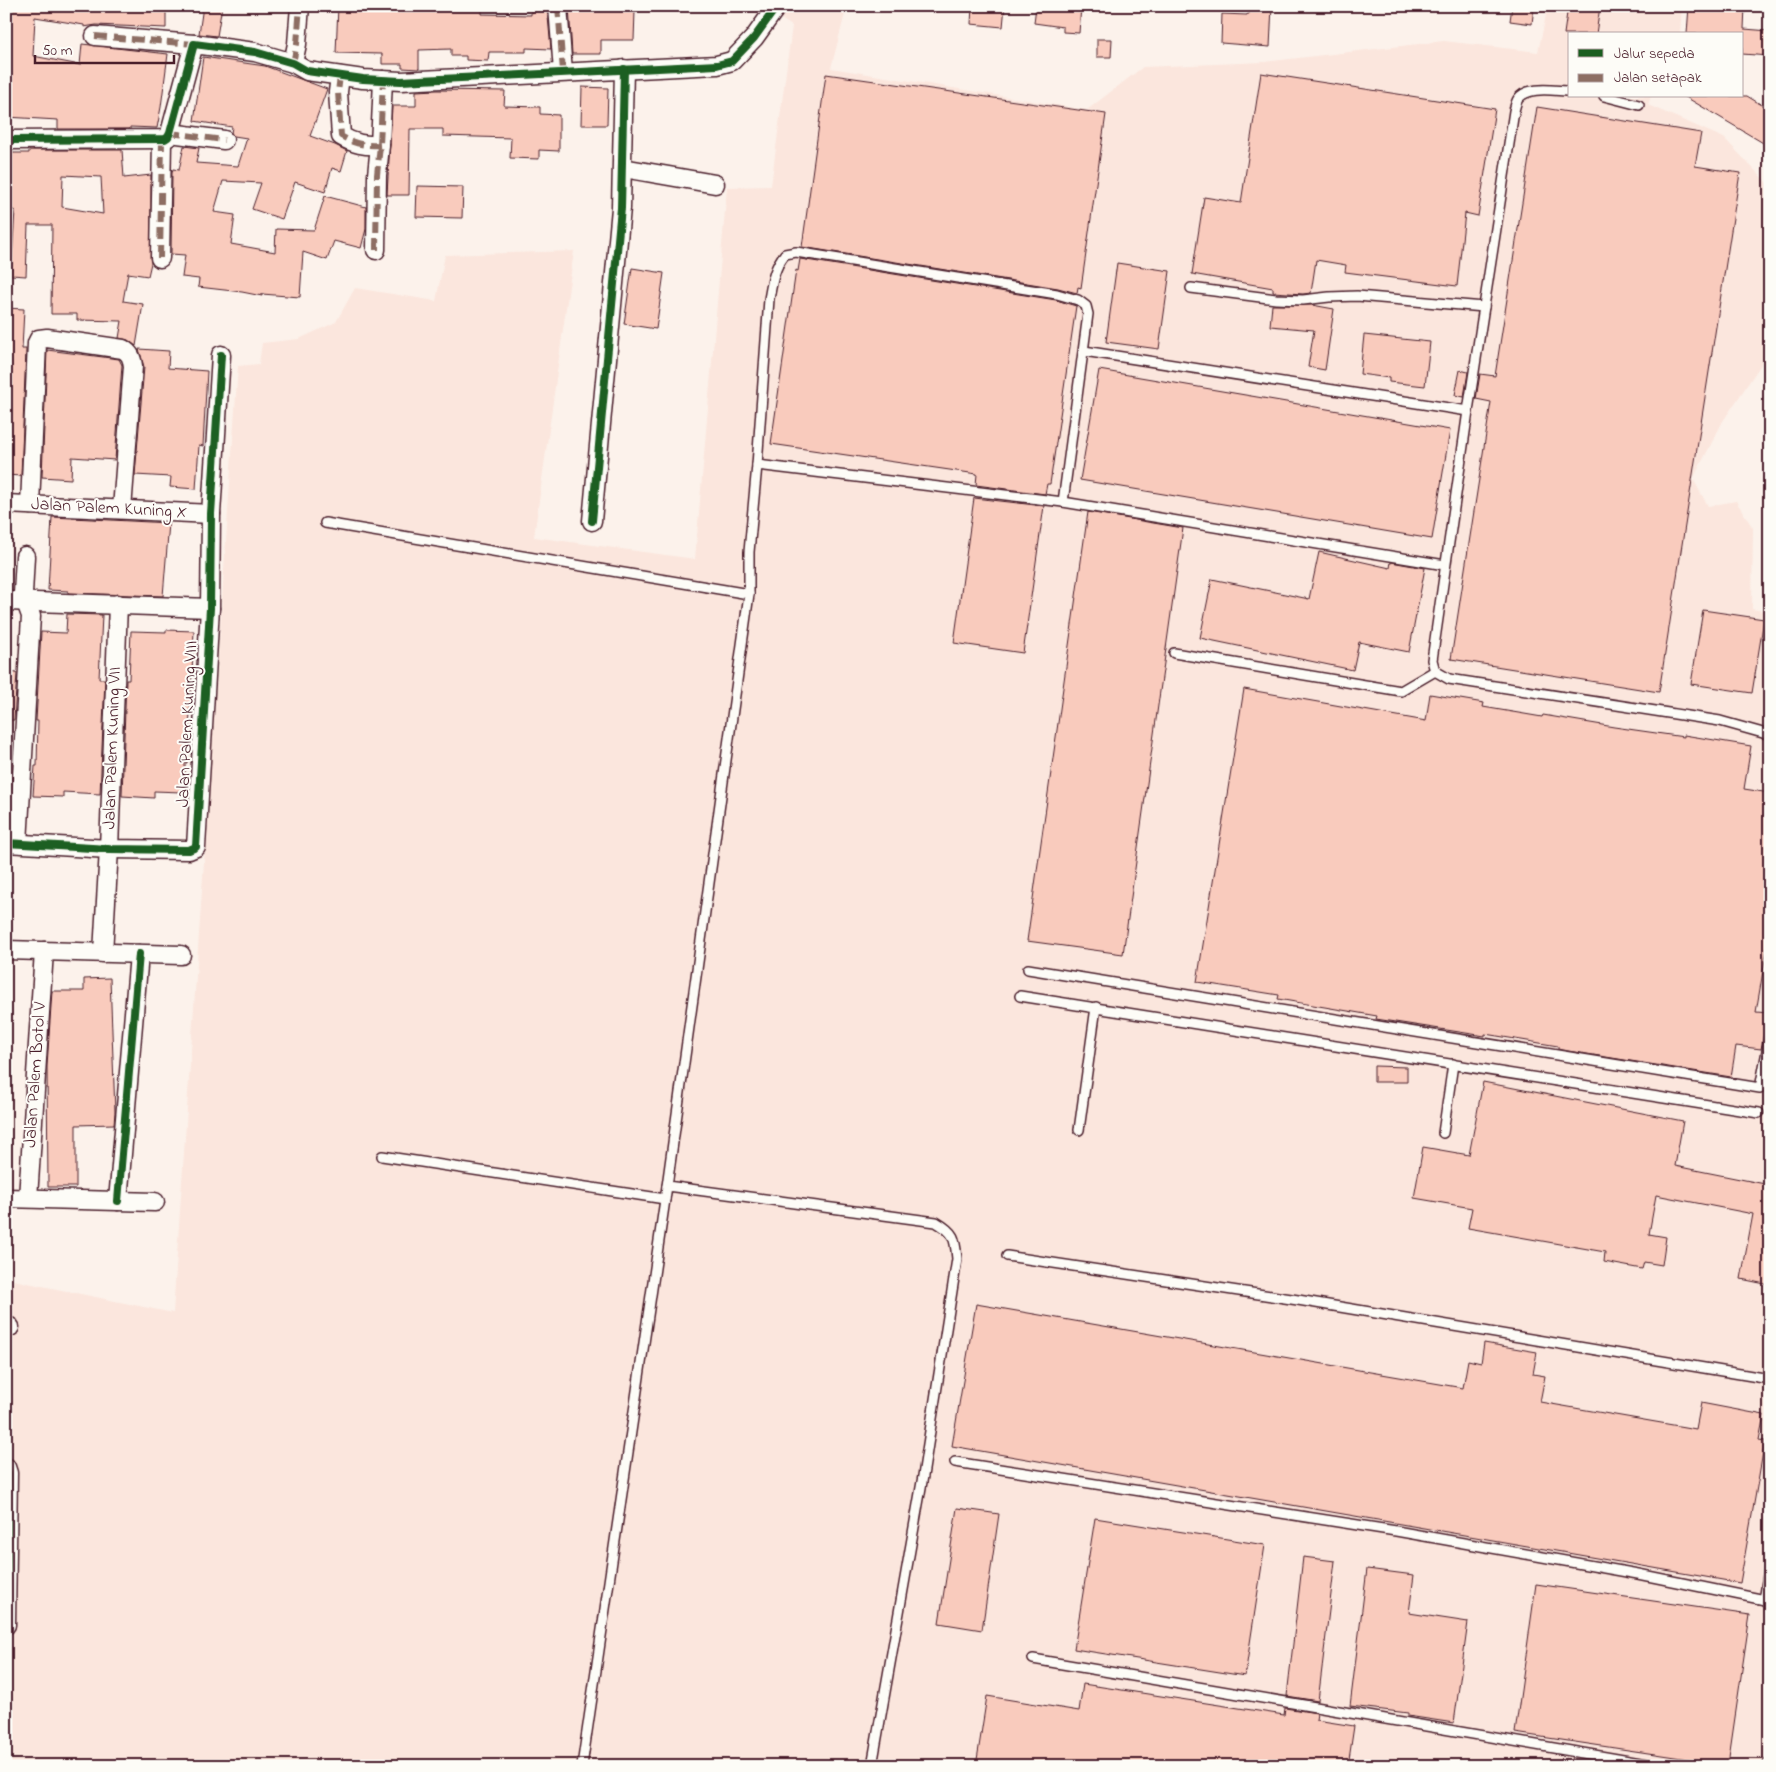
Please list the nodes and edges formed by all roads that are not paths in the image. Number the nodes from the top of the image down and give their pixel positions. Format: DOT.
graph roads {
  1 [pos="300,6"];
  2 [pos="558,6"];
  3 [pos="776,6"];
  4 [pos="94,36"];
  5 [pos="194,44"];
  6 [pos="293,63"];
  7 [pos="624,69"];
  8 [pos="563,72"];
  9 [pos="340,76"];
  10 [pos="383,80"];
  11 [pos="1568,92"];
  12 [pos="1612,98"];
  13 [pos="1639,105"];
  14 [pos="166,136"];
  15 [pos="6,140"];
  16 [pos="224,140"];
  17 [pos="380,145"];
  18 [pos="623,168"];
  19 [pos="715,184"];
  20 [pos="376,250"];
  21 [pos="160,258"];
  22 [pos="1191,288"];
  23 [pos="1484,307"];
  24 [pos="1084,351"];
  25 [pos="221,355"];
  26 [pos="1468,411"];
  27 [pos="757,465"];
  28 [pos="1063,502"];
  29 [pos="6,504"];
  30 [pos="30,505"];
  31 [pos="122,509"];
  32 [pos="212,514"];
  33 [pos="592,521"];
  34 [pos="325,523"];
  35 [pos="25,556"];
  36 [pos="1445,566"];
  37 [pos="749,594"];
  38 [pos="6,601"];
  39 [pos="26,602"];
  40 [pos="118,604"];
  41 [pos="210,608"];
  42 [pos="1174,653"];
  43 [pos="1436,671"];
  44 [pos="1770,735"];
  45 [pos="12,843"];
  46 [pos="109,849"];
  47 [pos="6,950"];
  48 [pos="44,951"];
  49 [pos="103,953"];
  50 [pos="139,954"];
  51 [pos="181,955"];
  52 [pos="1028,969"];
  53 [pos="1020,996"];
  54 [pos="1096,1007"];
  55 [pos="1770,1035"];
  56 [pos="1453,1064"];
  57 [pos="1759,1114"];
  58 [pos="1079,1130"];
  59 [pos="1443,1133"];
  60 [pos="382,1156"];
  61 [pos="667,1186"];
  62 [pos="6,1198"];
  63 [pos="28,1198"];
  64 [pos="664,1199"];
  65 [pos="118,1201"];
  66 [pos="155,1202"];
  67 [pos="1007,1256"];
  68 [pos="1770,1379"];
  69 [pos="955,1462"];
  70 [pos="6,1467"];
  71 [pos="1770,1562"];
  72 [pos="1767,1601"];
  73 [pos="6,1624"];
  74 [pos="1033,1659"];
  75 [pos="1770,1761"];
  76 [pos="582,1766"];
  77 [pos="872,1766"];
  78 [pos="1658,1766"];
  79 [pos="1767,1766"];
  1 -- 6 [label="street"];
  2 -- 8 [label="street"];
  3 -- 7 [label="street"];
  4 -- 5 [label="street"];
  5 -- 6 [label="street"];
  5 -- 14 [label="street"];
  6 -- 9 [label="street"];
  7 -- 8 [label="street"];
  7 -- 18 [label="street"];
  8 -- 10 [label="street"];
  9 -- 10 [label="street"];
  9 -- 17 [label="street"];
  10 -- 17 [label="street"];
  11 -- 23 [label="lane"];
  12 -- 13 [label="lane"];
  14 -- 15 [label="street"];
  14 -- 16 [label="street"];
  14 -- 21 [label="street"];
  17 -- 20 [label="street"];
  18 -- 19 [label="street"];
  18 -- 33 [label="street"];
  22 -- 23 [label="lane"];
  23 -- 26 [label="lane"];
  24 -- 26 [label="lane"];
  24 -- 27 [label="lane"];
  24 -- 28 [label="lane"];
  25 -- 32 [label="street, Jalan Palem Kuning VIII"];
  26 -- 36 [label="lane"];
  27 -- 28 [label="lane"];
  27 -- 37 [label="lane"];
  28 -- 36 [label="lane"];
  29 -- 30 [label="street, Jalan Palem Kuning X"];
  30 -- 31 [label="street, Jalan Palem Kuning X"];
  30 -- 31 [label="street"];
  31 -- 32 [label="street, Jalan Palem Kuning X"];
  32 -- 41 [label="street, Jalan Palem Kuning VIII"];
  34 -- 37 [label="lane"];
  35 -- 39 [label="street"];
  36 -- 43 [label="lane"];
  37 -- 61 [label="lane"];
  38 -- 39 [label="street"];
  39 -- 40 [label="street"];
  39 -- 45 [label="street"];
  40 -- 41 [label="street"];
  40 -- 46 [label="street, Jalan Palem Kuning VII"];
  41 -- 46 [label="street, Jalan Palem Kuning VIII"];
  42 -- 43 [label="lane"];
  43 -- 44 [label="lane"];
  45 -- 46 [label="street"];
  46 -- 49 [label="street, Jalan Palem Kuning VII"];
  47 -- 48 [label="street"];
  48 -- 49 [label="street"];
  48 -- 63 [label="street, Jalan Palem Botol V"];
  49 -- 50 [label="street"];
  50 -- 51 [label="street"];
  50 -- 65 [label="street"];
  52 -- 55 [label="lane"];
  53 -- 54 [label="lane"];
  54 -- 56 [label="lane"];
  54 -- 58 [label="lane"];
  56 -- 57 [label="lane"];
  56 -- 59 [label="lane"];
  60 -- 64 [label="lane"];
  61 -- 64 [label="lane"];
  61 -- 77 [label="lane"];
  62 -- 63 [label="street"];
  63 -- 65 [label="street"];
  64 -- 76 [label="lane"];
  65 -- 66 [label="street"];
  67 -- 68 [label="lane"];
  69 -- 72 [label="lane"];
  70 -- 73 [label="street"];
  71 -- 72 [label="lane"];
  74 -- 78 [label="lane"];
  75 -- 79 [label="lane"];
}
